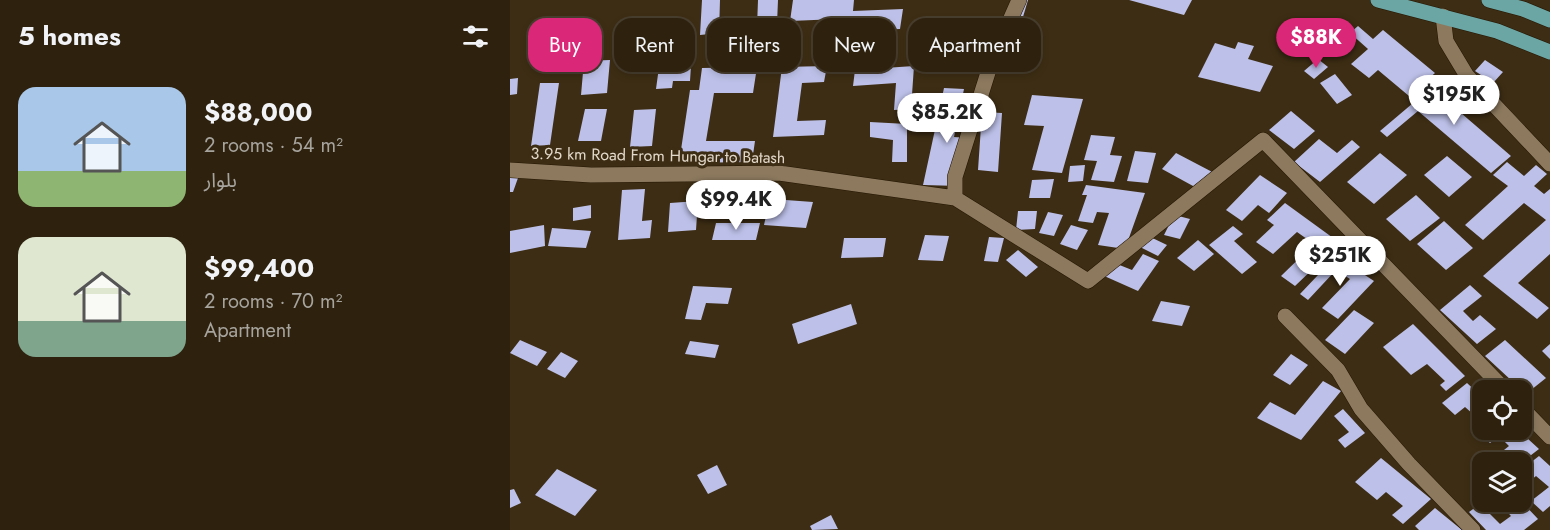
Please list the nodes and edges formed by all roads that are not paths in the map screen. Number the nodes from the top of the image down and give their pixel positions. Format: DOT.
graph roads {
  1 [pos="1019,0"];
  2 [pos="1378,0"];
  3 [pos="1489,0"];
  4 [pos="1443,16"];
  5 [pos="1550,20"];
  6 [pos="1550,52"];
  7 [pos="1550,164"];
  8 [pos="510,170"];
  9 [pos="955,198"];
  10 [pos="1286,316"];
  11 [pos="1495,380"];
  12 [pos="1532,418"];
  13 [pos="1550,437"];
  14 [pos="1473,530"];
  1 -- 9 [label="street"];
  2 -- 4 [label="main road"];
  3 -- 5 [label="main road"];
  4 -- 6 [label="main road"];
  4 -- 7 [label="street"];
  8 -- 9 [label="street, 3.95 km Road From Hungar to Batash"];
  9 -- 11 [label="street"];
  10 -- 14 [label="street"];
  12 -- 13 [label="street"];
}
